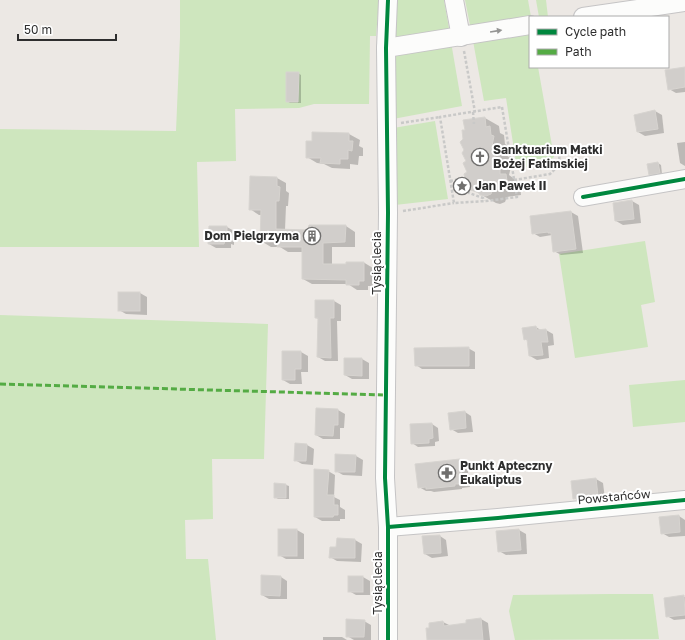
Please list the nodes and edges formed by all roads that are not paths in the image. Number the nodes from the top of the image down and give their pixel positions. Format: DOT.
graph roads {
  1 [pos="388,0"];
  2 [pos="454,0"];
  3 [pos="685,2"];
  4 [pos="590,16"];
  5 [pos="529,25"];
  6 [pos="463,45"];
  7 [pos="386,48"];
  8 [pos="685,179"];
  9 [pos="582,197"];
  10 [pos="685,500"];
  11 [pos="388,526"];
  12 [pos="388,640"];
  1 -- 7 [label="street, Tysiąclecia"];
  2 -- 6 [label="street"];
  3 -- 4 [label="street"];
  6 -- 5 [label="street, one-way"];
  6 -- 7 [label="street"];
  7 -- 11 [label="street, Tysiąclecia"];
  8 -- 9 [label="street"];
  10 -- 11 [label="street, Powstańców"];
  11 -- 12 [label="street, Tysiąclecia"];
}
